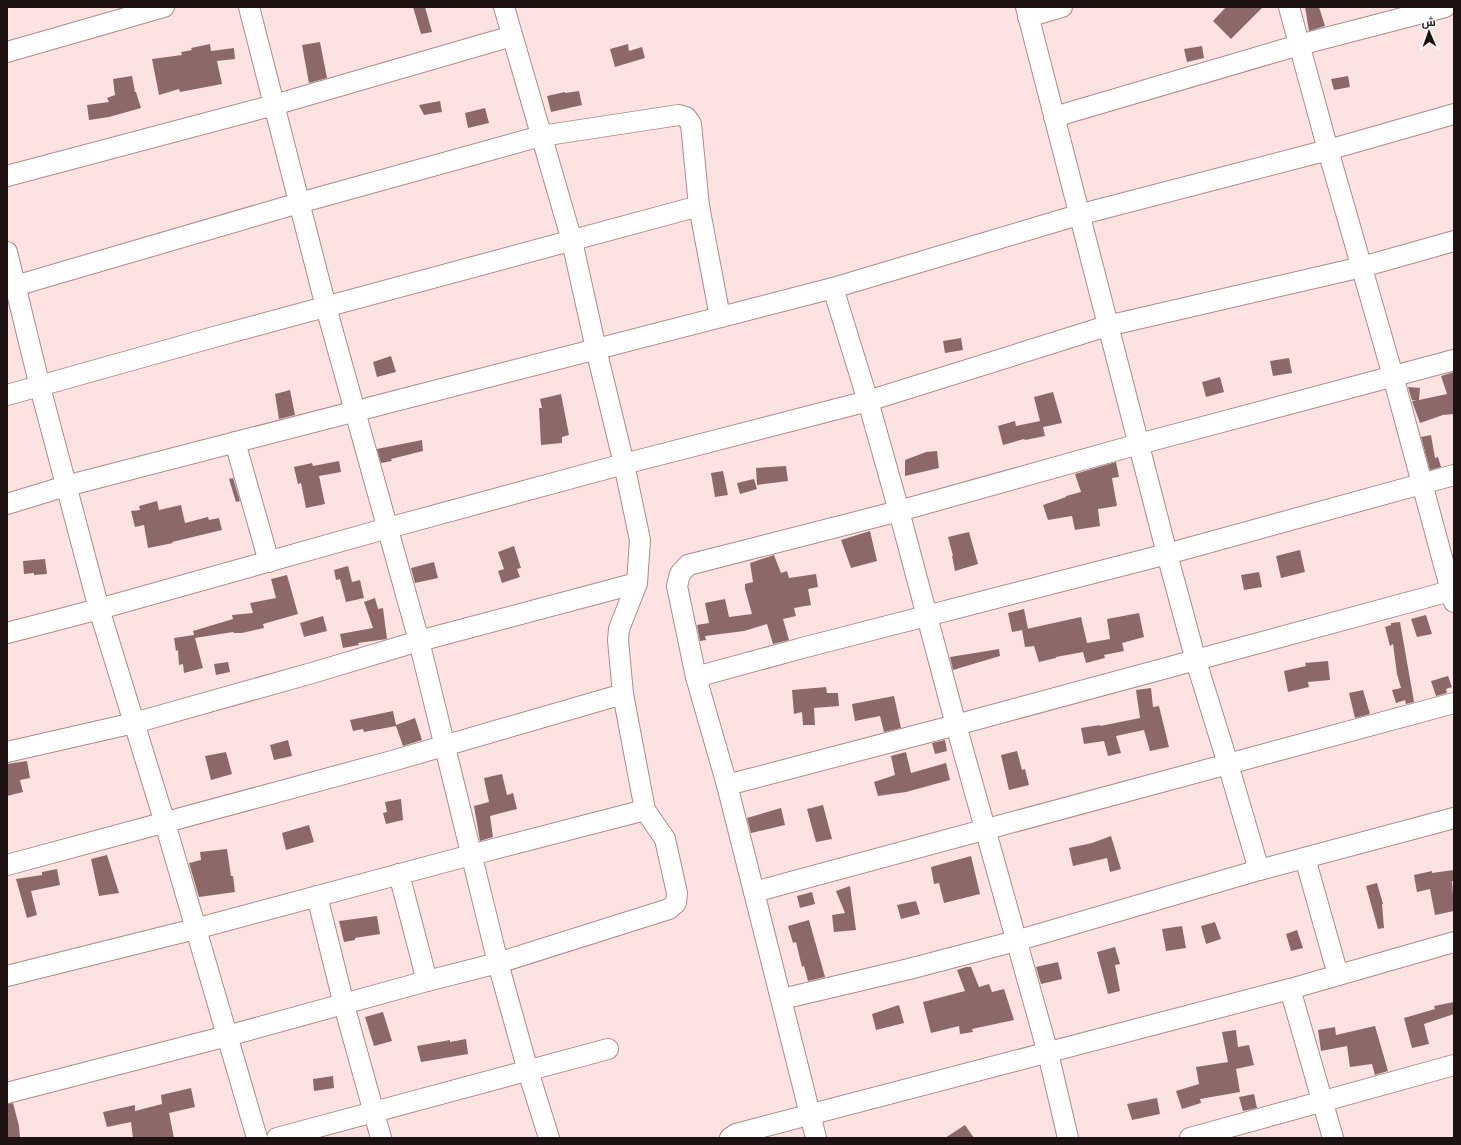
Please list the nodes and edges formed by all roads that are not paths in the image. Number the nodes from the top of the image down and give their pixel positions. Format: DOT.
graph roads {
  1 [pos="164,7"];
  2 [pos="248,7"];
  3 [pos="504,7"];
  4 [pos="1062,7"];
  5 [pos="1289,7"];
  6 [pos="1445,7"];
  7 [pos="1027,12"];
  8 [pos="512,36"];
  9 [pos="1299,45"];
  10 [pos="7,52"];
  11 [pos="274,105"];
  12 [pos="1454,114"];
  13 [pos="1054,117"];
  14 [pos="542,136"];
  15 [pos="1328,150"];
  16 [pos="7,176"];
  17 [pos="299,203"];
  18 [pos="700,206"];
  19 [pos="1078,215"];
  20 [pos="572,241"];
  21 [pos="1454,241"];
  22 [pos="7,252"];
  23 [pos="1362,267"];
  24 [pos="15,286"];
  25 [pos="833,288"];
  26 [pos="326,307"];
  27 [pos="720,317"];
  28 [pos="1107,326"];
  29 [pos="596,350"];
  30 [pos="1454,360"];
  31 [pos="1393,376"];
  32 [pos="40,387"];
  33 [pos="7,395"];
  34 [pos="868,401"];
  35 [pos="355,411"];
  36 [pos="235,442"];
  37 [pos="1139,444"];
  38 [pos="624,464"];
  39 [pos="1454,475"];
  40 [pos="1421,483"];
  41 [pos="66,486"];
  42 [pos="7,504"];
  43 [pos="900,511"];
  44 [pos="388,528"];
  45 [pos="1167,554"];
  46 [pos="269,562"];
  47 [pos="637,583"];
  48 [pos="1453,594"];
  49 [pos="99,609"];
  50 [pos="927,616"];
  51 [pos="7,633"];
  52 [pos="420,641"];
  53 [pos="1196,660"];
  54 [pos="696,677"];
  55 [pos="623,694"];
  56 [pos="1454,703"];
  57 [pos="134,723"];
  58 [pos="956,725"];
  59 [pos="446,746"];
  60 [pos="7,752"];
  61 [pos="1228,764"];
  62 [pos="727,785"];
  63 [pos="645,810"];
  64 [pos="1454,818"];
  65 [pos="165,823"];
  66 [pos="985,830"];
  67 [pos="471,855"];
  68 [pos="1305,858"];
  69 [pos="7,865"];
  70 [pos="1259,870"];
  71 [pos="399,874"];
  72 [pos="754,892"];
  73 [pos="317,896"];
  74 [pos="195,929"];
  75 [pos="1016,941"];
  76 [pos="1454,942"];
  77 [pos="498,963"];
  78 [pos="1338,975"];
  79 [pos="7,976"];
  80 [pos="427,981"];
  81 [pos="1290,989"];
  82 [pos="782,999"];
  83 [pos="344,1005"];
  84 [pos="227,1036"];
  85 [pos="608,1049"];
  86 [pos="1048,1053"];
  87 [pos="1454,1065"];
  88 [pos="528,1071"];
  89 [pos="7,1093"];
  90 [pos="1323,1100"];
  91 [pos="374,1112"];
  92 [pos="811,1114"];
  93 [pos="257,1138"];
  94 [pos="277,1138"];
  95 [pos="381,1138"];
  96 [pos="549,1138"];
  97 [pos="730,1138"];
  98 [pos="816,1138"];
  99 [pos="1068,1138"];
  100 [pos="1190,1138"];
  101 [pos="1333,1138"];
  1 -- 10 [label="street"];
  2 -- 11 [label="street"];
  3 -- 8 [label="street"];
  4 -- 7 [label="street"];
  5 -- 9 [label="street"];
  6 -- 9 [label="street"];
  7 -- 13 [label="street"];
  8 -- 11 [label="street"];
  8 -- 14 [label="street"];
  9 -- 13 [label="street"];
  9 -- 15 [label="street"];
  11 -- 16 [label="street"];
  11 -- 17 [label="street"];
  12 -- 15 [label="street"];
  13 -- 19 [label="street"];
  14 -- 17 [label="street"];
  14 -- 18 [label="street"];
  14 -- 20 [label="street"];
  15 -- 19 [label="street"];
  15 -- 23 [label="street"];
  17 -- 24 [label="street"];
  17 -- 26 [label="street"];
  18 -- 20 [label="street"];
  18 -- 27 [label="street"];
  19 -- 25 [label="street"];
  19 -- 28 [label="street"];
  20 -- 26 [label="street"];
  20 -- 29 [label="street"];
  21 -- 23 [label="street"];
  22 -- 24 [label="street"];
  23 -- 28 [label="street"];
  23 -- 31 [label="street"];
  24 -- 32 [label="street"];
  25 -- 27 [label="street"];
  25 -- 34 [label="street"];
  26 -- 32 [label="street"];
  26 -- 35 [label="street"];
  27 -- 29 [label="street"];
  28 -- 34 [label="street"];
  28 -- 37 [label="street"];
  29 -- 35 [label="street"];
  29 -- 38 [label="street"];
  30 -- 31 [label="street"];
  31 -- 37 [label="street"];
  31 -- 40 [label="street"];
  32 -- 33 [label="street"];
  32 -- 41 [label="street"];
  34 -- 38 [label="street"];
  34 -- 43 [label="street"];
  35 -- 36 [label="street"];
  35 -- 44 [label="street"];
  36 -- 41 [label="street"];
  36 -- 46 [label="street"];
  37 -- 43 [label="street"];
  37 -- 45 [label="street"];
  38 -- 44 [label="street"];
  38 -- 47 [label="street"];
  39 -- 40 [label="street"];
  40 -- 45 [label="street"];
  40 -- 48 [label="street"];
  41 -- 42 [label="street"];
  41 -- 49 [label="street"];
  43 -- 50 [label="street"];
  43 -- 54 [label="street"];
  44 -- 46 [label="street"];
  44 -- 52 [label="street"];
  45 -- 50 [label="street"];
  45 -- 53 [label="street"];
  46 -- 49 [label="street"];
  47 -- 52 [label="street"];
  47 -- 55 [label="street"];
  48 -- 53 [label="street"];
  49 -- 51 [label="street"];
  49 -- 57 [label="street"];
  50 -- 54 [label="street"];
  50 -- 58 [label="street"];
  52 -- 57 [label="street"];
  52 -- 59 [label="street"];
  53 -- 58 [label="street"];
  53 -- 61 [label="street"];
  54 -- 62 [label="street"];
  55 -- 59 [label="street"];
  55 -- 63 [label="street"];
  56 -- 61 [label="street"];
  57 -- 60 [label="street"];
  57 -- 65 [label="street"];
  58 -- 62 [label="street"];
  58 -- 66 [label="street"];
  59 -- 65 [label="street"];
  59 -- 67 [label="street"];
  61 -- 66 [label="street"];
  61 -- 70 [label="street"];
  62 -- 72 [label="street"];
  63 -- 67 [label="street"];
  63 -- 77 [label="street"];
  64 -- 68 [label="street"];
  65 -- 69 [label="street"];
  65 -- 74 [label="street"];
  66 -- 72 [label="street"];
  66 -- 75 [label="street"];
  67 -- 71 [label="street"];
  67 -- 77 [label="street"];
  68 -- 70 [label="street"];
  68 -- 78 [label="street"];
  70 -- 75 [label="street"];
  71 -- 73 [label="street"];
  71 -- 80 [label="street"];
  72 -- 82 [label="street"];
  73 -- 74 [label="street"];
  73 -- 83 [label="street"];
  74 -- 79 [label="street"];
  74 -- 84 [label="street"];
  75 -- 82 [label="street"];
  75 -- 86 [label="street"];
  76 -- 78 [label="street"];
  77 -- 80 [label="street"];
  77 -- 88 [label="street"];
  78 -- 81 [label="street"];
  80 -- 83 [label="street"];
  81 -- 86 [label="street"];
  81 -- 90 [label="street"];
  82 -- 92 [label="street"];
  83 -- 84 [label="street"];
  83 -- 91 [label="street"];
  84 -- 89 [label="street"];
  84 -- 93 [label="street"];
  85 -- 88 [label="street"];
  86 -- 92 [label="street"];
  86 -- 99 [label="street"];
  87 -- 90 [label="street"];
  88 -- 91 [label="street"];
  88 -- 96 [label="street"];
  90 -- 100 [label="street"];
  90 -- 101 [label="street"];
  91 -- 94 [label="street"];
  91 -- 95 [label="street"];
  92 -- 97 [label="street"];
  92 -- 98 [label="street"];
}
